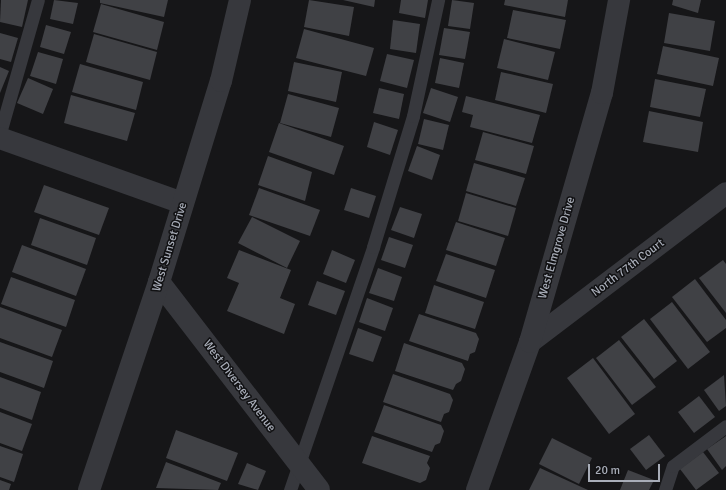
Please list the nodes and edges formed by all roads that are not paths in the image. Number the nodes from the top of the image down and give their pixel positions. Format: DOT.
graph roads {
  1 [pos="38,0"];
  2 [pos="240,0"];
  3 [pos="438,0"];
  4 [pos="619,0"];
  5 [pos="0,133"];
  6 [pos="0,138"];
  7 [pos="726,193"];
  8 [pos="183,203"];
  9 [pos="159,282"];
  10 [pos="530,342"];
  11 [pos="726,426"];
  12 [pos="299,464"];
  13 [pos="89,490"];
  14 [pos="290,490"];
  15 [pos="319,490"];
  16 [pos="477,490"];
  17 [pos="665,490"];
  1 -- 5 [label="lane"];
  2 -- 8 [label="street, West Sunset Drive"];
  3 -- 12 [label="lane"];
  4 -- 10 [label="street, West Elmgrove Drive"];
  6 -- 8 [label="street"];
  7 -- 10 [label="street, North 77th Court"];
  8 -- 9 [label="street, West Sunset Drive"];
  9 -- 12 [label="street, West Diversey Avenue"];
  9 -- 13 [label="street, West Sunset Drive"];
  10 -- 16 [label="street, West Elmgrove Drive"];
  11 -- 17 [label="lane"];
  12 -- 14 [label="lane"];
  12 -- 15 [label="street, West Diversey Avenue"];
}
